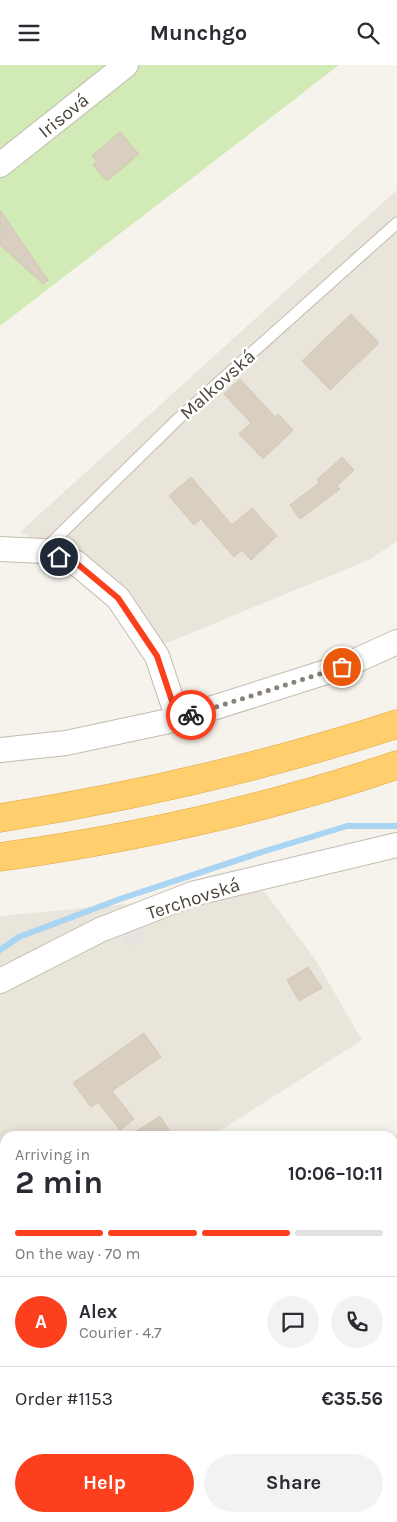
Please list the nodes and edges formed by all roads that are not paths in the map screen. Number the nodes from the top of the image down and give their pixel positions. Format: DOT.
graph roads {
  1 [pos="126,65"];
  2 [pos="0,165"];
  3 [pos="397,223"];
  4 [pos="0,549"];
  5 [pos="43,551"];
  6 [pos="397,643"];
  7 [pos="178,719"];
  8 [pos="397,724"];
  9 [pos="0,750"];
  10 [pos="397,765"];
  11 [pos="0,818"];
  12 [pos="397,845"];
  13 [pos="0,857"];
  14 [pos="0,981"];
  1 -- 2 [label="street, Irisová"];
  3 -- 5 [label="lane, Malkovská"];
  4 -- 5 [label="street"];
  5 -- 7 [label="street"];
  6 -- 7 [label="street"];
  7 -- 9 [label="street"];
  8 -- 11 [label="highway"];
  10 -- 13 [label="highway"];
  12 -- 14 [label="street, Terchovská"];
}
